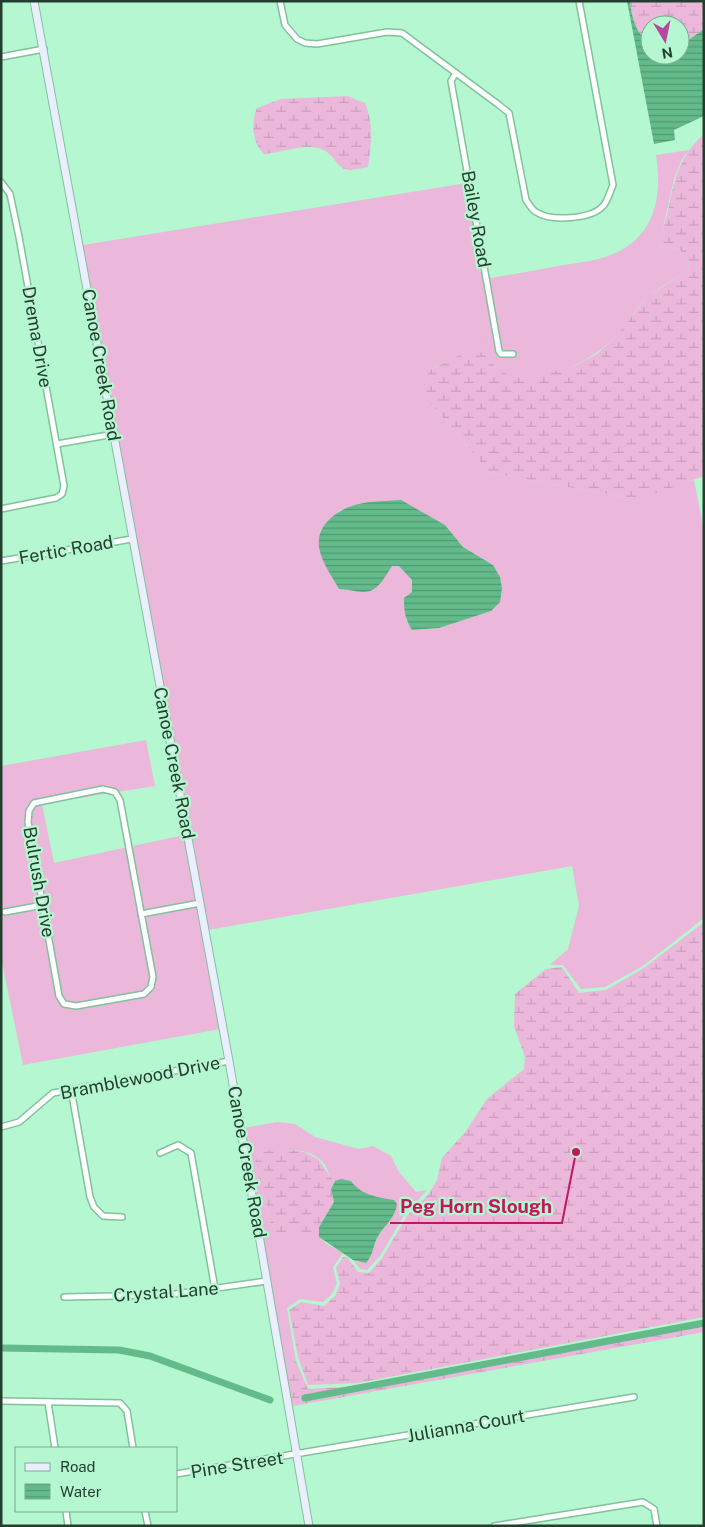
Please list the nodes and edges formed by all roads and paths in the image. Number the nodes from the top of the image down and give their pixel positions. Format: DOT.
graph roads {
  1 [pos="34,1"];
  2 [pos="280,1"];
  3 [pos="579,1"];
  4 [pos="44,49"];
  5 [pos="1,57"];
  6 [pos="456,73"];
  7 [pos="1,182"];
  8 [pos="513,354"];
  9 [pos="114,434"];
  10 [pos="57,444"];
  11 [pos="1,508"];
  12 [pos="132,539"];
  13 [pos="1,561"];
  14 [pos="200,903"];
  15 [pos="43,905"];
  16 [pos="5,912"];
  17 [pos="141,914"];
  18 [pos="229,1061"];
  19 [pos="71,1089"];
  20 [pos="1,1127"];
  21 [pos="160,1153"];
  22 [pos="122,1217"];
  23 [pos="267,1281"];
  24 [pos="215,1289"];
  25 [pos="64,1296"];
  26 [pos="634,1397"];
  27 [pos="1,1401"];
  28 [pos="48,1402"];
  29 [pos="56,1447"];
  30 [pos="134,1447"];
  31 [pos="298,1455"];
  32 [pos="178,1474"];
  33 [pos="66,1512"];
  34 [pos="145,1512"];
  35 [pos="68,1526"];
  36 [pos="148,1526"];
  37 [pos="309,1526"];
  38 [pos="494,1526"];
  39 [pos="657,1526"];
  1 -- 4 [label="main road, Canoe Creek Road"];
  2 -- 6 [label="street"];
  3 -- 6 [label="street"];
  4 -- 5 [label="street"];
  4 -- 9 [label="main road, Canoe Creek Road"];
  6 -- 8 [label="street, Bailey Road"];
  7 -- 10 [label="street, Drema Drive"];
  9 -- 10 [label="street"];
  9 -- 12 [label="main road, Canoe Creek Road"];
  10 -- 11 [label="street, Drema Drive"];
  12 -- 13 [label="street, Fertic Road"];
  12 -- 14 [label="main road, Canoe Creek Road"];
  14 -- 17 [label="street"];
  14 -- 18 [label="main road, Canoe Creek Road"];
  15 -- 16 [label="street"];
  15 -- 17 [label="street, Bulrush Drive"];
  15 -- 17 [label="street, Bulrush Drive"];
  18 -- 19 [label="street, Bramblewood Drive"];
  18 -- 23 [label="main road, Canoe Creek Road"];
  19 -- 20 [label="street, Bramblewood Drive"];
  19 -- 22 [label="street"];
  21 -- 24 [label="street"];
  23 -- 24 [label="street, Crystal Lane"];
  23 -- 31 [label="main road, Canoe Creek Road"];
  24 -- 25 [label="street, Crystal Lane"];
  26 -- 31 [label="street, Julianna Court"];
  27 -- 28 [label="street"];
  28 -- 29 [label="street"];
  28 -- 30 [label="street"];
  31 -- 32 [label="street, Pine Street"];
  31 -- 37 [label="main road, Canoe Creek Road"];
  33 -- 35 [label="street"];
  34 -- 36 [label="street"];
  38 -- 39 [label="street"];
}
